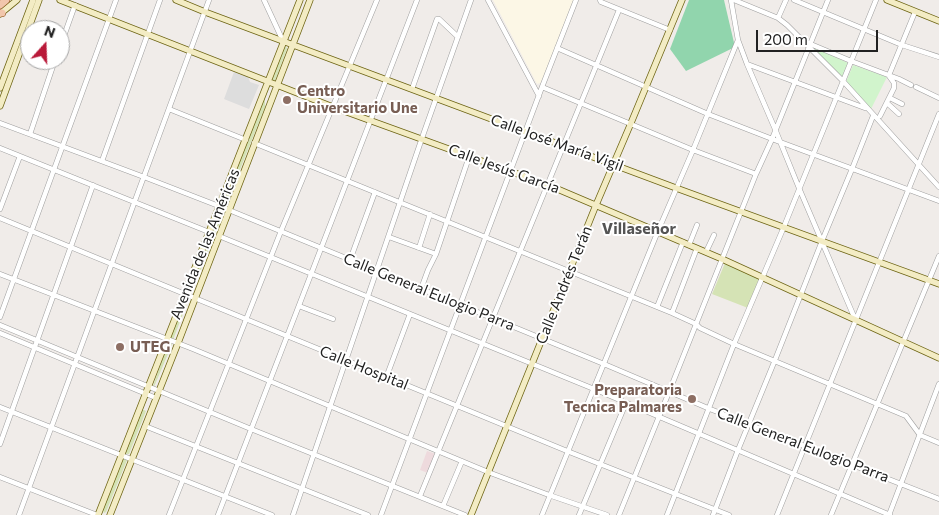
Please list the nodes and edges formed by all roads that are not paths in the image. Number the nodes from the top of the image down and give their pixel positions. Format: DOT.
graph roads {
  1 [pos="6,0"];
  2 [pos="17,0"];
  3 [pos="27,0"];
  4 [pos="33,0"];
  5 [pos="39,0"];
  6 [pos="60,0"];
  7 [pos="116,0"];
  8 [pos="160,0"];
  9 [pos="176,0"];
  10 [pos="209,0"];
  11 [pos="264,0"];
  12 [pos="300,0"];
  13 [pos="310,0"];
  14 [pos="377,0"];
  15 [pos="416,0"];
  16 [pos="471,0"];
  17 [pos="488,0"];
  18 [pos="576,0"];
  19 [pos="600,0"];
  20 [pos="682,0"];
  21 [pos="735,0"];
  22 [pos="786,0"];
  23 [pos="794,0"];
  24 [pos="828,0"];
  25 [pos="876,0"];
  26 [pos="887,0"];
  27 [pos="75,6"];
  28 [pos="30,7"];
  29 [pos="619,10"];
  30 [pos="0,11"];
  31 [pos="205,12"];
  32 [pos="823,12"];
  33 [pos="915,12"];
  34 [pos="778,18"];
  35 [pos="109,19"];
  36 [pos="70,20"];
  37 [pos="939,21"];
  38 [pos="864,29"];
  39 [pos="670,30"];
  40 [pos="147,34"];
  41 [pos="458,37"];
  42 [pos="738,40"];
  43 [pos="283,41"];
  44 [pos="292,45"];
  45 [pos="810,45"];
  46 [pos="902,45"];
  47 [pos="557,48"];
  48 [pos="190,51"];
  49 [pos="939,57"];
  50 [pos="851,61"];
  51 [pos="747,64"];
  52 [pos="350,66"];
  53 [pos="596,66"];
  54 [pos="52,70"];
  55 [pos="889,75"];
  56 [pos="386,80"];
  57 [pos="843,81"];
  58 [pos="268,82"];
  59 [pos="794,82"];
  60 [pos="276,85"];
  61 [pos="542,87"];
  62 [pos="646,87"];
  63 [pos="0,88"];
  64 [pos="412,89"];
  65 [pos="539,96"];
  66 [pos="836,97"];
  67 [pos="437,98"];
  68 [pos="939,98"];
  69 [pos="889,100"];
  70 [pos="581,104"];
  71 [pos="902,104"];
  72 [pos="0,106"];
  73 [pos="333,107"];
  74 [pos="867,108"];
  75 [pos="169,109"];
  76 [pos="708,114"];
  77 [pos="899,114"];
  78 [pos="939,114"];
  79 [pos="873,116"];
  80 [pos="880,116"];
  81 [pos="370,120"];
  82 [pos="0,123"];
  83 [pos="631,123"];
  84 [pos="775,129"];
  85 [pos="526,132"];
  86 [pos="30,134"];
  87 [pos="422,138"];
  88 [pos="772,139"];
  89 [pos="246,140"];
  90 [pos="780,142"];
  91 [pos="254,143"];
  92 [pos="63,146"];
  93 [pos="564,146"];
  94 [pos="0,148"];
  95 [pos="693,150"];
  96 [pos="813,154"];
  97 [pos="20,156"];
  98 [pos="469,157"];
  99 [pos="102,161"];
  100 [pos="309,164"];
  101 [pos="613,164"];
  102 [pos="918,164"];
  103 [pos="852,169"];
  104 [pos="54,170"];
  105 [pos="510,172"];
  106 [pos="756,174"];
  107 [pos="144,177"];
  108 [pos="347,180"];
  109 [pos="93,185"];
  110 [pos="548,185"];
  111 [pos="939,187"];
  112 [pos="676,188"];
  113 [pos="799,188"];
  114 [pos="908,190"];
  115 [pos="374,192"];
  116 [pos="939,201"];
  117 [pos="135,202"];
  118 [pos="400,202"];
  119 [pos="596,205"];
  120 [pos="220,207"];
  121 [pos="0,209"];
  122 [pos="229,210"];
  123 [pos="741,211"];
  124 [pos="430,214"];
  125 [pos="0,218"];
  126 [pos="448,221"];
  127 [pos="698,226"];
  128 [pos="784,227"];
  129 [pos="32,231"];
  130 [pos="281,231"];
  131 [pos="658,231"];
  132 [pos="209,232"];
  133 [pos="714,235"];
  134 [pos="219,236"];
  135 [pos="389,236"];
  136 [pos="486,237"];
  137 [pos="822,241"];
  138 [pos="686,244"];
  139 [pos="71,247"];
  140 [pos="321,248"];
  141 [pos="419,248"];
  142 [pos="697,248"];
  143 [pos="520,251"];
  144 [pos="706,252"];
  145 [pos="436,254"];
  146 [pos="939,256"];
  147 [pos="271,257"];
  148 [pos="722,259"];
  149 [pos="350,260"];
  150 [pos="878,262"];
  151 [pos="112,264"];
  152 [pos="377,271"];
  153 [pos="569,271"];
  154 [pos="311,273"];
  155 [pos="0,274"];
  156 [pos="762,278"];
  157 [pos="14,280"];
  158 [pos="929,280"];
  159 [pos="939,284"];
  160 [pos="421,289"];
  161 [pos="185,294"];
  162 [pos="800,294"];
  163 [pos="54,295"];
  164 [pos="631,296"];
  165 [pos="368,297"];
  166 [pos="195,298"];
  167 [pos="460,305"];
  168 [pos="299,306"];
  169 [pos="657,307"];
  170 [pos="94,311"];
  171 [pos="672,313"];
  172 [pos="410,314"];
  173 [pos="0,317"];
  174 [pos="493,318"];
  175 [pos="246,320"];
  176 [pos="332,320"];
  177 [pos="855,320"];
  178 [pos="696,324"];
  179 [pos="0,325"];
  180 [pos="450,331"];
  181 [pos="0,333"];
  182 [pos="287,336"];
  183 [pos="167,338"];
  184 [pos="542,339"];
  185 [pos="37,341"];
  186 [pos="903,341"];
  187 [pos="178,343"];
  188 [pos="483,343"];
  189 [pos="734,344"];
  190 [pos="35,347"];
  191 [pos="77,357"];
  192 [pos="939,358"];
  193 [pos="775,360"];
  194 [pos="346,361"];
  195 [pos="228,363"];
  196 [pos="75,364"];
  197 [pos="532,364"];
  198 [pos="604,364"];
  199 [pos="386,378"];
  200 [pos="270,381"];
  201 [pos="829,384"];
  202 [pos="939,384"];
  203 [pos="148,386"];
  204 [pos="594,389"];
  205 [pos="158,391"];
  206 [pos="669,392"];
  207 [pos="146,393"];
  208 [pos="427,394"];
  209 [pos="156,398"];
  210 [pos="626,403"];
  211 [pos="878,403"];
  212 [pos="330,406"];
  213 [pos="457,406"];
  214 [pos="0,408"];
  215 [pos="710,409"];
  216 [pos="12,412"];
  217 [pos="210,412"];
  218 [pos="659,417"];
  219 [pos="749,424"];
  220 [pos="145,426"];
  221 [pos="507,427"];
  222 [pos="51,428"];
  223 [pos="251,429"];
  224 [pos="699,434"];
  225 [pos="920,435"];
  226 [pos="410,439"];
  227 [pos="939,443"];
  228 [pos="0,444"];
  229 [pos="805,445"];
  230 [pos="196,447"];
  231 [pos="738,450"];
  232 [pos="438,451"];
  233 [pos="567,452"];
  234 [pos="314,454"];
  235 [pos="122,456"];
  236 [pos="132,460"];
  237 [pos="462,461"];
  238 [pos="238,463"];
  239 [pos="852,464"];
  240 [pos="600,465"];
  241 [pos="488,472"];
  242 [pos="794,474"];
  243 [pos="0,477"];
  244 [pos="634,478"];
  245 [pos="183,480"];
  246 [pos="900,484"];
  247 [pos="392,485"];
  248 [pos="29,488"];
  249 [pos="302,489"];
  250 [pos="840,493"];
  251 [pos="675,494"];
  252 [pos="549,495"];
  253 [pos="225,496"];
  254 [pos="420,496"];
  255 [pos="939,499"];
  256 [pos="443,506"];
  257 [pos="583,506"];
  258 [pos="714,512"];
  259 [pos="19,515"];
  260 [pos="98,515"];
  261 [pos="110,515"];
  262 [pos="168,515"];
  263 [pos="218,515"];
  264 [pos="272,515"];
  265 [pos="292,515"];
  266 [pos="368,515"];
  267 [pos="381,515"];
  268 [pos="465,515"];
  269 [pos="471,515"];
  270 [pos="542,515"];
  271 [pos="580,515"];
  272 [pos="607,515"];
  273 [pos="619,515"];
  274 [pos="667,515"];
  275 [pos="729,515"];
  276 [pos="777,515"];
  277 [pos="831,515"];
  278 [pos="890,515"];
  1 -- 30 [label="main road"];
  2 -- 30 [label="street"];
  3 -- 28 [label="street"];
  4 -- 28 [label="street"];
  5 -- 72 [label="street"];
  6 -- 27 [label="street, Calle Jesús García"];
  7 -- 35 [label="street"];
  8 -- 40 [label="street"];
  9 -- 31 [label="street, Calle José María Vigil"];
  10 -- 31 [label="street"];
  11 -- 43 [label="street"];
  12 -- 43 [label="street, Avenida de las Américas"];
  13 -- 44 [label="street, Avenida de las Américas"];
  14 -- 52 [label="street"];
  15 -- 56 [label="street"];
  16 -- 41 [label="street"];
  17 -- 65 [label="street"];
  18 -- 47 [label="street"];
  19 -- 29 [label="street"];
  20 -- 39 [label="street, Calle Andrés Terán"];
  21 -- 34 [label="street"];
  21 -- 42 [label="street"];
  22 -- 34 [label="street"];
  23 -- 32 [label="street"];
  24 -- 32 [label="street"];
  25 -- 38 [label="street"];
  26 -- 33 [label="street"];
  27 -- 35 [label="street, Calle Jesús García"];
  27 -- 36 [label="street"];
  28 -- 63 [label="street"];
  29 -- 39 [label="street"];
  29 -- 53 [label="street"];
  31 -- 43 [label="street, Calle José María Vigil"];
  31 -- 48 [label="street"];
  32 -- 38 [label="street"];
  32 -- 45 [label="street"];
  33 -- 37 [label="street"];
  33 -- 46 [label="street"];
  34 -- 45 [label="street"];
  35 -- 40 [label="street, Calle Jesús García"];
  35 -- 92 [label="street"];
  38 -- 46 [label="street"];
  38 -- 50 [label="street"];
  39 -- 62 [label="street, Calle Andrés Terán"];
  40 -- 48 [label="street, Calle Jesús García"];
  40 -- 99 [label="street"];
  41 -- 64 [label="street"];
  41 -- 67 [label="street"];
  42 -- 51 [label="street"];
  42 -- 76 [label="street"];
  43 -- 44 [label="street, Calle José María Vigil"];
  43 -- 58 [label="street, Avenida de las Américas"];
  44 -- 52 [label="street, Calle José María Vigil"];
  44 -- 60 [label="street, Avenida de las Américas"];
  45 -- 50 [label="street"];
  45 -- 57 [label="street"];
  45 -- 59 [label="street"];
  46 -- 49 [label="street"];
  46 -- 55 [label="street"];
  47 -- 53 [label="street"];
  47 -- 61 [label="street"];
  48 -- 58 [label="street, Calle Jesús García"];
  48 -- 75 [label="street"];
  50 -- 55 [label="street"];
  50 -- 57 [label="street"];
  51 -- 59 [label="street"];
  51 -- 84 [label="street"];
  52 -- 56 [label="street, Calle José María Vigil"];
  52 -- 73 [label="street"];
  53 -- 62 [label="street"];
  53 -- 70 [label="street"];
  54 -- 86 [label="street"];
  55 -- 68 [label="street"];
  55 -- 69 [label="street"];
  56 -- 64 [label="street, Calle José María Vigil"];
  56 -- 81 [label="street"];
  57 -- 66 [label="street"];
  57 -- 74 [label="street"];
  58 -- 60 [label="street, Calle Jesús García"];
  58 -- 89 [label="street, Avenida de las Américas"];
  59 -- 66 [label="street"];
  59 -- 84 [label="street"];
  60 -- 73 [label="street, Calle Jesús García"];
  60 -- 91 [label="street, Avenida de las Américas"];
  61 -- 65 [label="street"];
  61 -- 70 [label="street"];
  62 -- 76 [label="street"];
  62 -- 83 [label="street, Calle Andrés Terán"];
  64 -- 67 [label="street, Calle José María Vigil"];
  65 -- 85 [label="street"];
  66 -- 74 [label="street"];
  66 -- 96 [label="street"];
  67 -- 85 [label="street, Calle José María Vigil"];
  67 -- 87 [label="street"];
  69 -- 71 [label="street"];
  69 -- 77 [label="street"];
  69 -- 80 [label="street"];
  70 -- 83 [label="street"];
  70 -- 93 [label="street"];
  73 -- 81 [label="street, Calle Jesús García"];
  73 -- 100 [label="street"];
  74 -- 79 [label="street"];
  75 -- 89 [label="street"];
  75 -- 107 [label="street"];
  76 -- 88 [label="street"];
  76 -- 95 [label="street"];
  78 -- 102 [label="street"];
  79 -- 102 [label="street"];
  79 -- 103 [label="street"];
  81 -- 87 [label="street, Calle Jesús García"];
  81 -- 108 [label="street"];
  82 -- 86 [label="street, Calle General Eulogio Parra"];
  83 -- 95 [label="street"];
  83 -- 101 [label="street, Calle Andrés Terán"];
  84 -- 88 [label="street"];
  84 -- 90 [label="street"];
  85 -- 93 [label="street, Calle José María Vigil"];
  85 -- 105 [label="street"];
  86 -- 92 [label="street, Calle General Eulogio Parra"];
  87 -- 98 [label="street, Calle Jesús García"];
  87 -- 118 [label="street"];
  88 -- 90 [label="street"];
  88 -- 106 [label="street"];
  89 -- 120 [label="street, Avenida de las Américas"];
  90 -- 96 [label="street"];
  90 -- 113 [label="street"];
  91 -- 100 [label="street"];
  91 -- 122 [label="street, Avenida de las Américas"];
  92 -- 99 [label="street, Calle General Eulogio Parra"];
  92 -- 104 [label="street"];
  93 -- 101 [label="street, Calle José María Vigil"];
  93 -- 110 [label="street"];
  94 -- 97 [label="street"];
  95 -- 106 [label="street"];
  95 -- 112 [label="street"];
  96 -- 103 [label="street"];
  96 -- 113 [label="street"];
  97 -- 104 [label="street"];
  97 -- 121 [label="street"];
  98 -- 105 [label="street, Calle Jesús García"];
  98 -- 126 [label="street"];
  99 -- 107 [label="street, Calle General Eulogio Parra"];
  100 -- 108 [label="street"];
  100 -- 130 [label="street"];
  101 -- 112 [label="street, Calle José María Vigil"];
  101 -- 119 [label="street, Calle Andrés Terán"];
  102 -- 111 [label="street"];
  102 -- 114 [label="street"];
  103 -- 114 [label="street"];
  103 -- 137 [label="street"];
  104 -- 109 [label="street"];
  104 -- 129 [label="street"];
  105 -- 110 [label="street, Calle Jesús García"];
  105 -- 136 [label="street"];
  106 -- 123 [label="street"];
  107 -- 117 [label="street"];
  107 -- 120 [label="street, Calle General Eulogio Parra"];
  108 -- 115 [label="street"];
  108 -- 140 [label="street"];
  109 -- 117 [label="street"];
  109 -- 139 [label="street"];
  110 -- 119 [label="street, Calle Jesús García"];
  110 -- 143 [label="street"];
  112 -- 123 [label="street, Calle José María Vigil"];
  112 -- 131 [label="street"];
  113 -- 128 [label="street"];
  113 -- 137 [label="street"];
  114 -- 116 [label="street"];
  114 -- 150 [label="street"];
  115 -- 118 [label="street"];
  115 -- 149 [label="street"];
  117 -- 132 [label="street"];
  117 -- 151 [label="street"];
  118 -- 124 [label="street"];
  118 -- 135 [label="street"];
  119 -- 131 [label="street, Calle Jesús García"];
  119 -- 153 [label="street, Calle Andrés Terán"];
  120 -- 122 [label="street, Calle General Eulogio Parra"];
  120 -- 132 [label="street, Avenida de las Américas"];
  122 -- 130 [label="street, Calle General Eulogio Parra"];
  122 -- 134 [label="street, Avenida de las Américas"];
  123 -- 128 [label="street, Calle José María Vigil"];
  123 -- 148 [label="street"];
  124 -- 126 [label="street"];
  124 -- 141 [label="street"];
  125 -- 129 [label="street, Calle Hospital"];
  126 -- 136 [label="street"];
  126 -- 145 [label="street"];
  127 -- 138 [label="street"];
  128 -- 137 [label="street, Calle José María Vigil"];
  128 -- 156 [label="street"];
  129 -- 139 [label="street, Calle Hospital"];
  129 -- 157 [label="street"];
  130 -- 140 [label="street, Calle General Eulogio Parra"];
  130 -- 147 [label="street"];
  131 -- 138 [label="street, Calle Jesús García"];
  131 -- 164 [label="street"];
  132 -- 161 [label="street, Avenida de las Américas"];
  133 -- 144 [label="street"];
  134 -- 147 [label="street"];
  134 -- 166 [label="street, Avenida de las Américas"];
  135 -- 141 [label="street"];
  135 -- 152 [label="street"];
  136 -- 143 [label="street"];
  136 -- 167 [label="street"];
  137 -- 150 [label="street, Calle José María Vigil"];
  137 -- 162 [label="street"];
  137 -- 177 [label="street"];
  138 -- 142 [label="street, Calle Jesús García"];
  138 -- 169 [label="street"];
  139 -- 151 [label="street, Calle Hospital"];
  139 -- 163 [label="street"];
  140 -- 149 [label="street, Calle General Eulogio Parra"];
  140 -- 154 [label="street"];
  141 -- 145 [label="street"];
  142 -- 144 [label="street, Calle Jesús García"];
  142 -- 171 [label="street"];
  143 -- 153 [label="street"];
  143 -- 174 [label="street"];
  144 -- 148 [label="street, Calle Jesús García"];
  145 -- 160 [label="street"];
  146 -- 158 [label="street"];
  147 -- 154 [label="street"];
  147 -- 175 [label="street"];
  148 -- 156 [label="street, Calle Jesús García"];
  148 -- 178 [label="street"];
  149 -- 152 [label="street, Calle General Eulogio Parra"];
  150 -- 158 [label="street, Calle José María Vigil"];
  150 -- 177 [label="street"];
  151 -- 161 [label="street, Calle Hospital"];
  151 -- 170 [label="street"];
  152 -- 160 [label="street, Calle General Eulogio Parra"];
  152 -- 165 [label="street"];
  153 -- 164 [label="street"];
  153 -- 184 [label="street, Calle Andrés Terán"];
  154 -- 165 [label="street"];
  154 -- 168 [label="street"];
  155 -- 157 [label="street"];
  156 -- 162 [label="street, Calle Jesús García"];
  156 -- 189 [label="street"];
  157 -- 163 [label="street"];
  157 -- 173 [label="street"];
  158 -- 159 [label="street, Calle José María Vigil"];
  158 -- 186 [label="street"];
  160 -- 167 [label="street, Calle General Eulogio Parra"];
  161 -- 166 [label="street, Calle Hospital"];
  161 -- 183 [label="street, Avenida de las Américas"];
  162 -- 177 [label="street, Calle Jesús García"];
  162 -- 193 [label="street"];
  163 -- 170 [label="street"];
  163 -- 185 [label="street"];
  164 -- 169 [label="street"];
  164 -- 198 [label="street"];
  165 -- 172 [label="street"];
  165 -- 194 [label="street"];
  166 -- 175 [label="street, Calle Hospital"];
  166 -- 187 [label="street, Avenida de las Américas"];
  167 -- 174 [label="street, Calle General Eulogio Parra"];
  167 -- 180 [label="street"];
  168 -- 176 [label="street"];
  168 -- 182 [label="street"];
  169 -- 171 [label="street"];
  170 -- 183 [label="street"];
  170 -- 191 [label="street"];
  171 -- 178 [label="street"];
  172 -- 180 [label="street"];
  172 -- 199 [label="street"];
  174 -- 184 [label="street, Calle General Eulogio Parra"];
  174 -- 188 [label="street"];
  175 -- 182 [label="street, Calle Hospital"];
  175 -- 195 [label="street"];
  177 -- 186 [label="street, Calle Jesús García"];
  177 -- 201 [label="street"];
  178 -- 189 [label="street"];
  178 -- 206 [label="street"];
  179 -- 185 [label="street"];
  180 -- 188 [label="street"];
  180 -- 208 [label="street"];
  181 -- 190 [label="street"];
  182 -- 194 [label="street, Calle Hospital"];
  182 -- 200 [label="street"];
  183 -- 187 [label="street"];
  183 -- 203 [label="street, Avenida de las Américas"];
  184 -- 197 [label="street, Calle Andrés Terán"];
  184 -- 198 [label="street, Calle General Eulogio Parra"];
  185 -- 190 [label="street"];
  185 -- 191 [label="street"];
  186 -- 192 [label="street, Calle Jesús García"];
  186 -- 211 [label="street"];
  187 -- 195 [label="street"];
  187 -- 205 [label="street, Avenida de las Américas"];
  188 -- 197 [label="street"];
  188 -- 213 [label="street"];
  189 -- 193 [label="street"];
  189 -- 215 [label="street"];
  190 -- 196 [label="street"];
  190 -- 216 [label="street"];
  191 -- 196 [label="street"];
  191 -- 203 [label="street"];
  193 -- 201 [label="street"];
  193 -- 219 [label="street"];
  194 -- 199 [label="street, Calle Hospital"];
  194 -- 212 [label="street"];
  195 -- 200 [label="street"];
  195 -- 217 [label="street"];
  196 -- 207 [label="street"];
  196 -- 222 [label="street"];
  197 -- 204 [label="street"];
  197 -- 221 [label="street, Calle Andrés Terán"];
  198 -- 204 [label="street"];
  198 -- 206 [label="street, Calle General Eulogio Parra"];
  199 -- 208 [label="street, Calle Hospital"];
  200 -- 212 [label="street"];
  200 -- 223 [label="street"];
  201 -- 211 [label="street"];
  201 -- 229 [label="street"];
  202 -- 225 [label="street"];
  203 -- 205 [label="street"];
  203 -- 207 [label="street, Avenida de las Américas"];
  204 -- 210 [label="street"];
  204 -- 233 [label="street"];
  205 -- 209 [label="street, Avenida de las Américas"];
  205 -- 217 [label="street"];
  206 -- 215 [label="street, Calle General Eulogio Parra"];
  206 -- 218 [label="street"];
  207 -- 209 [label="street"];
  207 -- 235 [label="street, Avenida de las Américas"];
  208 -- 213 [label="street, Calle Hospital"];
  208 -- 226 [label="street"];
  209 -- 220 [label="street, Avenida de las Américas"];
  210 -- 218 [label="street"];
  210 -- 240 [label="street"];
  211 -- 225 [label="street"];
  211 -- 239 [label="street"];
  212 -- 226 [label="street"];
  212 -- 234 [label="street"];
  213 -- 221 [label="street, Calle Hospital"];
  213 -- 232 [label="street"];
  214 -- 216 [label="street"];
  215 -- 219 [label="street, Calle General Eulogio Parra"];
  215 -- 224 [label="street"];
  216 -- 222 [label="street"];
  216 -- 228 [label="street"];
  217 -- 223 [label="street"];
  217 -- 230 [label="street"];
  218 -- 224 [label="street"];
  218 -- 244 [label="street"];
  219 -- 229 [label="street, Calle General Eulogio Parra"];
  219 -- 231 [label="street"];
  220 -- 230 [label="street"];
  220 -- 236 [label="street, Avenida de las Américas"];
  221 -- 233 [label="street, Calle Hospital"];
  221 -- 241 [label="street, Calle Andrés Terán"];
  222 -- 235 [label="street"];
  222 -- 248 [label="street"];
  223 -- 234 [label="street"];
  223 -- 238 [label="street"];
  224 -- 231 [label="street"];
  224 -- 251 [label="street"];
  225 -- 227 [label="street"];
  225 -- 246 [label="street"];
  226 -- 232 [label="street"];
  226 -- 247 [label="street"];
  229 -- 239 [label="street, Calle General Eulogio Parra"];
  229 -- 242 [label="street"];
  230 -- 238 [label="street"];
  230 -- 245 [label="street"];
  231 -- 242 [label="street"];
  231 -- 258 [label="street"];
  232 -- 237 [label="street"];
  232 -- 254 [label="street"];
  233 -- 240 [label="street, Calle Hospital"];
  233 -- 252 [label="street"];
  234 -- 247 [label="street"];
  234 -- 249 [label="street"];
  235 -- 236 [label="street"];
  235 -- 260 [label="street, Avenida de las Américas"];
  236 -- 245 [label="street"];
  236 -- 261 [label="street, Avenida de las Américas"];
  237 -- 241 [label="street"];
  237 -- 256 [label="street"];
  238 -- 249 [label="street"];
  238 -- 253 [label="street"];
  239 -- 246 [label="street, Calle General Eulogio Parra"];
  239 -- 250 [label="street"];
  240 -- 244 [label="street, Calle Hospital"];
  240 -- 257 [label="street"];
  241 -- 252 [label="street"];
  241 -- 269 [label="street, Calle Andrés Terán"];
  242 -- 250 [label="street"];
  242 -- 276 [label="street"];
  243 -- 248 [label="street"];
  244 -- 251 [label="street, Calle Hospital"];
  244 -- 273 [label="street"];
  245 -- 253 [label="street"];
  245 -- 262 [label="street"];
  246 -- 255 [label="street, Calle General Eulogio Parra"];
  246 -- 278 [label="street"];
  247 -- 254 [label="street"];
  247 -- 267 [label="street"];
  248 -- 259 [label="street"];
  248 -- 260 [label="street"];
  249 -- 265 [label="street"];
  249 -- 266 [label="street"];
  250 -- 277 [label="street"];
  250 -- 278 [label="street"];
  251 -- 258 [label="street, Calle Hospital"];
  251 -- 274 [label="street"];
  252 -- 257 [label="street"];
  252 -- 270 [label="street"];
  253 -- 263 [label="street"];
  253 -- 264 [label="street"];
  254 -- 256 [label="street"];
  256 -- 268 [label="street"];
  257 -- 271 [label="street"];
  257 -- 272 [label="street"];
  258 -- 275 [label="street, Calle Hospital"];
}
